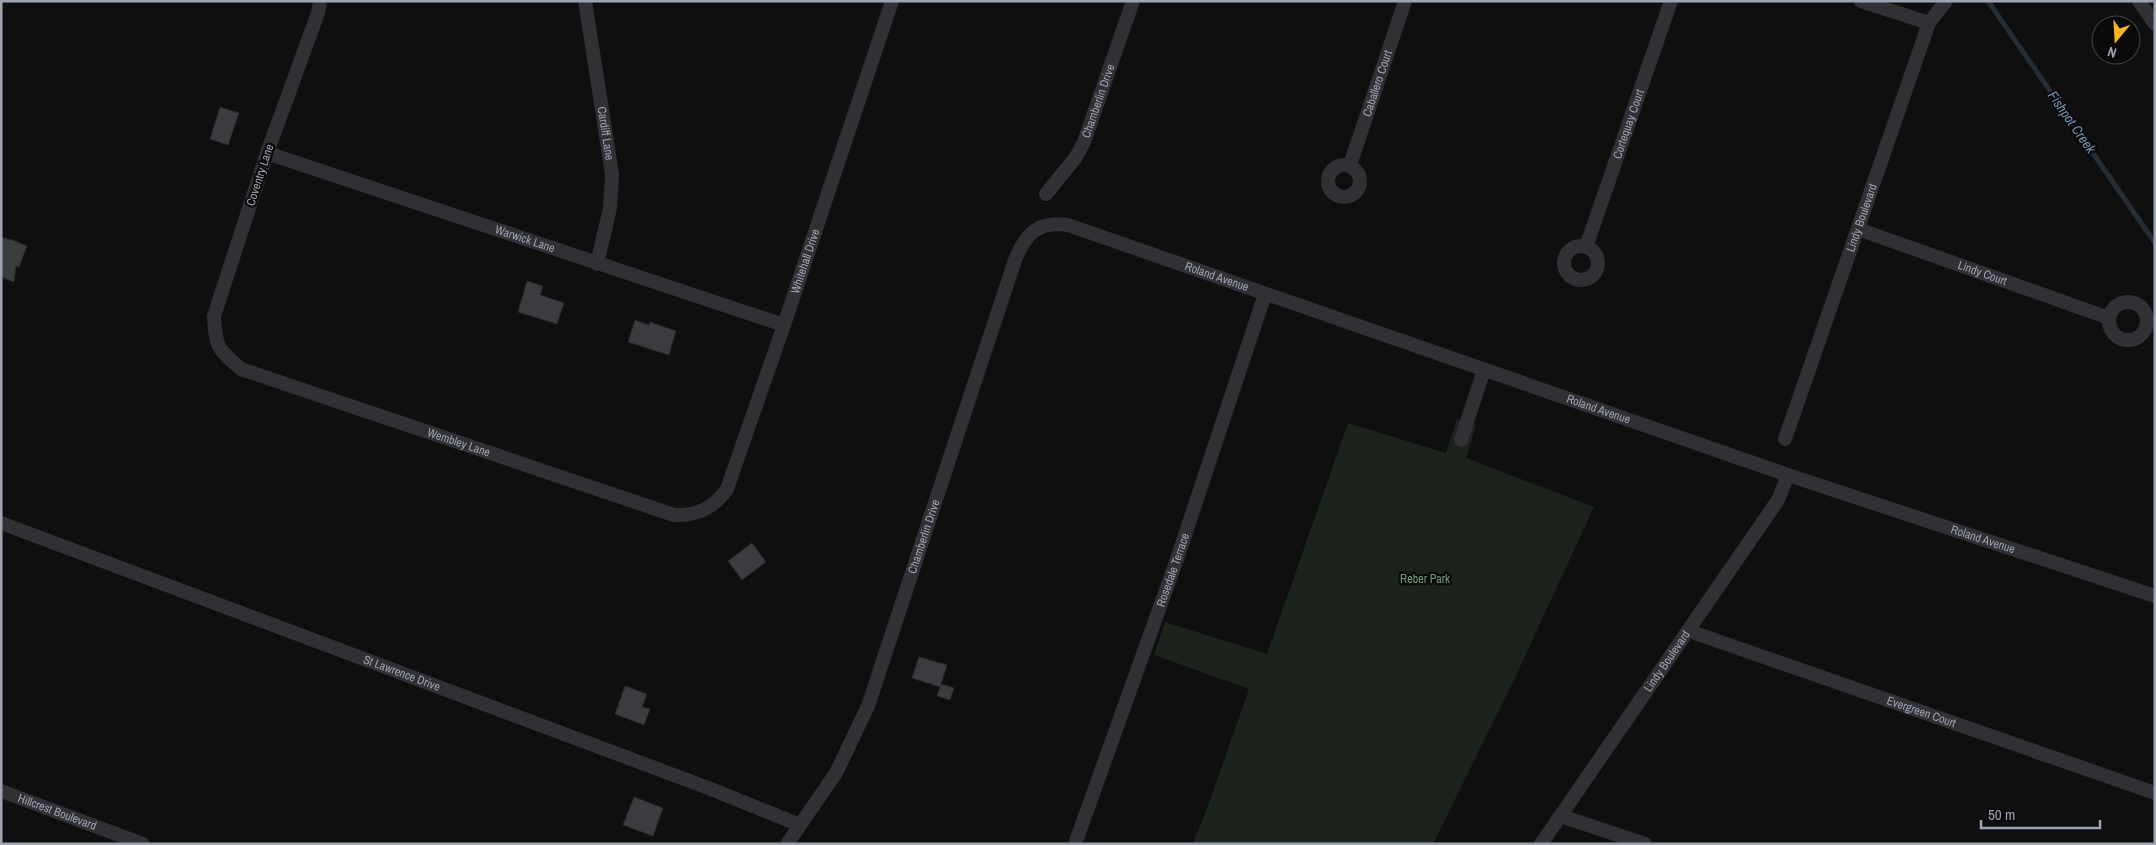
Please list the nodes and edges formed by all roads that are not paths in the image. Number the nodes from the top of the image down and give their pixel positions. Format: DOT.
graph roads {
  1 [pos="320,1"];
  2 [pos="585,1"];
  3 [pos="892,1"];
  4 [pos="1133,1"];
  5 [pos="1405,1"];
  6 [pos="1671,1"];
  7 [pos="1860,1"];
  8 [pos="2139,1"];
  9 [pos="1943,4"];
  10 [pos="1929,23"];
  11 [pos="2155,24"];
  12 [pos="267,153"];
  13 [pos="1350,165"];
  14 [pos="1046,194"];
  15 [pos="1044,225"];
  16 [pos="1858,229"];
  17 [pos="1586,247"];
  18 [pos="597,264"];
  19 [pos="1265,294"];
  20 [pos="2109,318"];
  21 [pos="784,325"];
  22 [pos="220,351"];
  23 [pos="1484,370"];
  24 [pos="1785,439"];
  25 [pos="1461,440"];
  26 [pos="1788,475"];
  27 [pos="703,511"];
  28 [pos="1,523"];
  29 [pos="2155,596"];
  30 [pos="1689,631"];
  31 [pos="1,791"];
  32 [pos="2155,793"];
  33 [pos="1561,816"];
  34 [pos="800,825"];
  35 [pos="143,844"];
  36 [pos="787,844"];
  37 [pos="1075,844"];
  38 [pos="1542,844"];
  39 [pos="1645,844"];
  1 -- 12 [label="street, Coventry Lane"];
  2 -- 18 [label="street, Cardiff Lane"];
  3 -- 21 [label="street, Whitehall Drive"];
  4 -- 14 [label="street, Chamberlin Drive"];
  5 -- 13 [label="street, Caballero Court"];
  6 -- 17 [label="street, Cortequay Court"];
  7 -- 10 [label="street"];
  8 -- 11 [label="street"];
  9 -- 10 [label="street, Lindy Boulevard"];
  10 -- 16 [label="street, Lindy Boulevard"];
  12 -- 18 [label="street, Warwick Lane"];
  12 -- 22 [label="street, Coventry Lane"];
  15 -- 19 [label="street, Roland Avenue"];
  15 -- 34 [label="street, Chamberlin Drive"];
  16 -- 20 [label="street, Lindy Court"];
  16 -- 24 [label="street, Lindy Boulevard"];
  18 -- 21 [label="street, Warwick Lane"];
  19 -- 23 [label="street, Roland Avenue"];
  19 -- 37 [label="street, Rosedale Terrace"];
  21 -- 27 [label="street, Whitehall Drive"];
  22 -- 27 [label="street, Wembley Lane"];
  23 -- 25 [label="street"];
  23 -- 26 [label="street, Roland Avenue"];
  26 -- 29 [label="street, Roland Avenue"];
  26 -- 30 [label="street, Lindy Boulevard"];
  28 -- 34 [label="street, St Lawrence Drive"];
  30 -- 32 [label="street, Evergreen Court"];
  30 -- 33 [label="street, Lindy Boulevard"];
  31 -- 35 [label="street, Hillcrest Boulevard"];
  33 -- 38 [label="street, Lindy Boulevard"];
  33 -- 39 [label="street"];
  34 -- 36 [label="street, Chamberlin Drive"];
}
